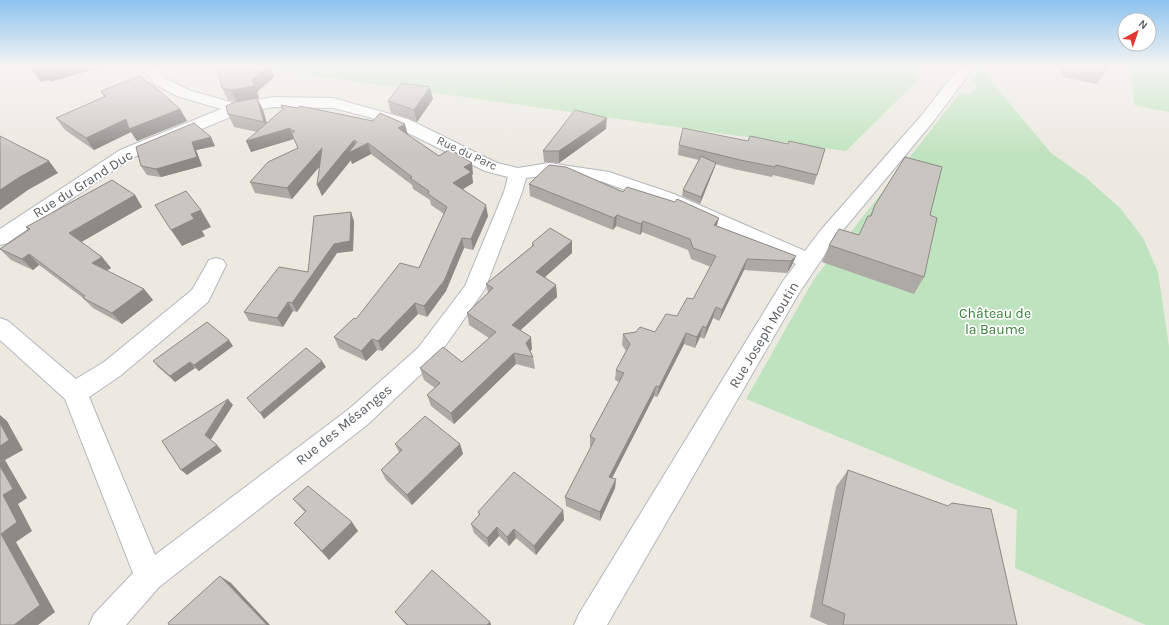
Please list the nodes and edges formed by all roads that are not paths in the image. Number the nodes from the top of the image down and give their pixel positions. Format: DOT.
graph roads {
  1 [pos="190,95"];
  2 [pos="945,95"];
  3 [pos="236,109"];
  4 [pos="518,174"];
  5 [pos="0,238"];
  6 [pos="809,261"];
  7 [pos="216,265"];
  8 [pos="0,327"];
  9 [pos="75,393"];
  10 [pos="149,577"];
  11 [pos="105,625"];
  12 [pos="590,625"];
  1 -- 3 [label="street, Rue du Parc"];
  2 -- 6 [label="street, Rue Joseph Moutin"];
  3 -- 4 [label="street, Rue du Parc"];
  3 -- 5 [label="street, Rue du Grand Duc"];
  4 -- 6 [label="street, Rue du Parc"];
  4 -- 10 [label="street, Rue des Mésanges"];
  6 -- 12 [label="street, Rue Joseph Moutin"];
  7 -- 9 [label="street"];
  8 -- 9 [label="street"];
  9 -- 10 [label="street"];
  10 -- 11 [label="street, Rue des Mésanges"];
}
